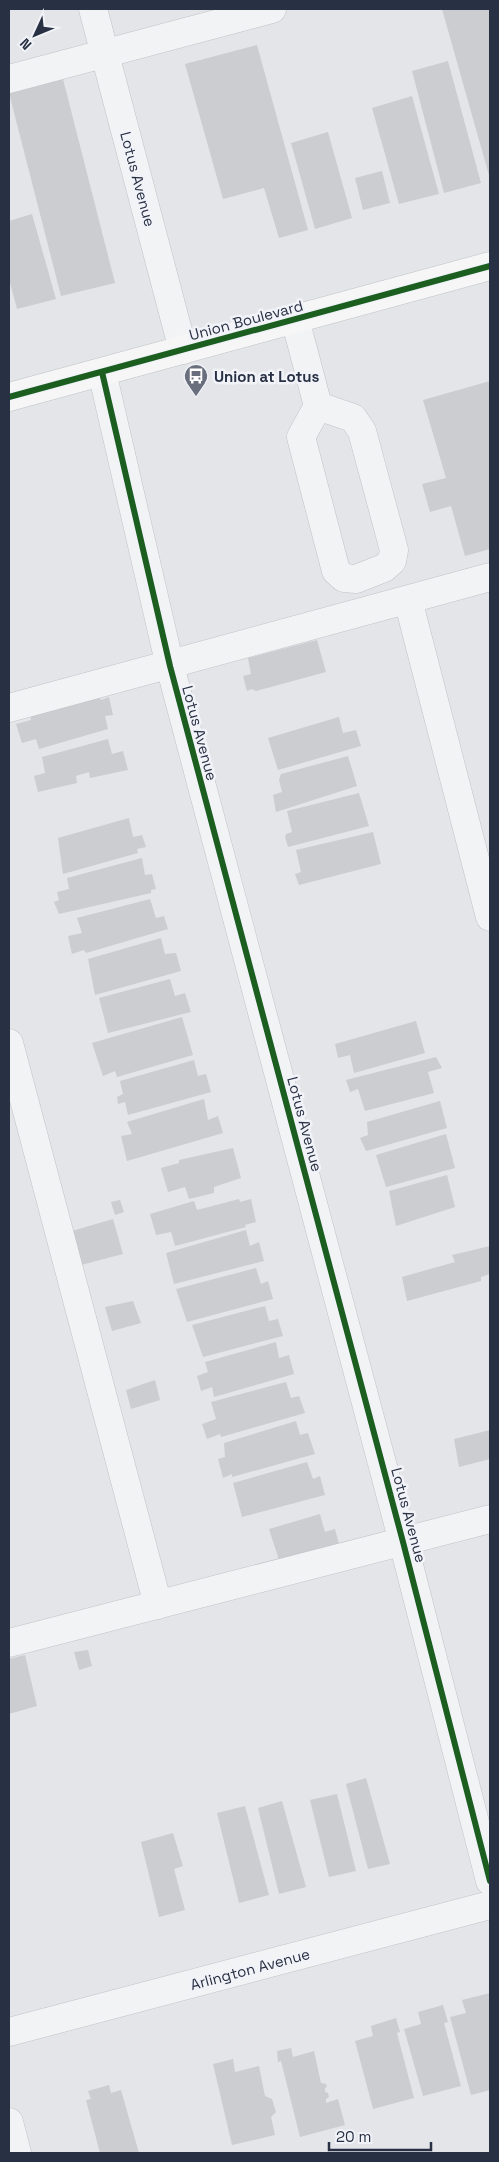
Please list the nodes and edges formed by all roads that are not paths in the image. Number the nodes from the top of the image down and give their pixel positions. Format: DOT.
graph roads {
  1 [pos="93,9"];
  2 [pos="272,9"];
  3 [pos="105,52"];
  4 [pos="9,79"];
  5 [pos="490,266"];
  6 [pos="295,319"];
  7 [pos="183,350"];
  8 [pos="102,372"];
  9 [pos="9,397"];
  10 [pos="318,406"];
  11 [pos="490,577"];
  12 [pos="408,600"];
  13 [pos="170,666"];
  14 [pos="9,708"];
  15 [pos="490,917"];
  16 [pos="9,1043"];
  17 [pos="490,1519"];
  18 [pos="403,1542"];
  19 [pos="158,1605"];
  20 [pos="9,1643"];
  21 [pos="490,1881"];
  22 [pos="490,1905"];
  23 [pos="9,2032"];
  24 [pos="9,2122"];
  25 [pos="17,2153"];
  1 -- 3 [label="street, Lotus Avenue"];
  2 -- 3 [label="street"];
  3 -- 4 [label="street"];
  3 -- 7 [label="street, Lotus Avenue"];
  5 -- 6 [label="main road, Union Boulevard"];
  6 -- 7 [label="main road, Union Boulevard"];
  6 -- 10 [label="street"];
  7 -- 8 [label="main road, Union Boulevard"];
  8 -- 9 [label="main road, Union Boulevard"];
  8 -- 13 [label="street, Lotus Avenue"];
  10 -- 10 [label="street"];
  11 -- 12 [label="street"];
  12 -- 13 [label="street"];
  12 -- 15 [label="street"];
  13 -- 14 [label="street"];
  13 -- 18 [label="street, Lotus Avenue"];
  16 -- 19 [label="street"];
  17 -- 18 [label="street"];
  18 -- 19 [label="street"];
  18 -- 21 [label="street, Lotus Avenue"];
  19 -- 20 [label="street"];
  22 -- 23 [label="street, Arlington Avenue"];
  24 -- 25 [label="street"];
}
